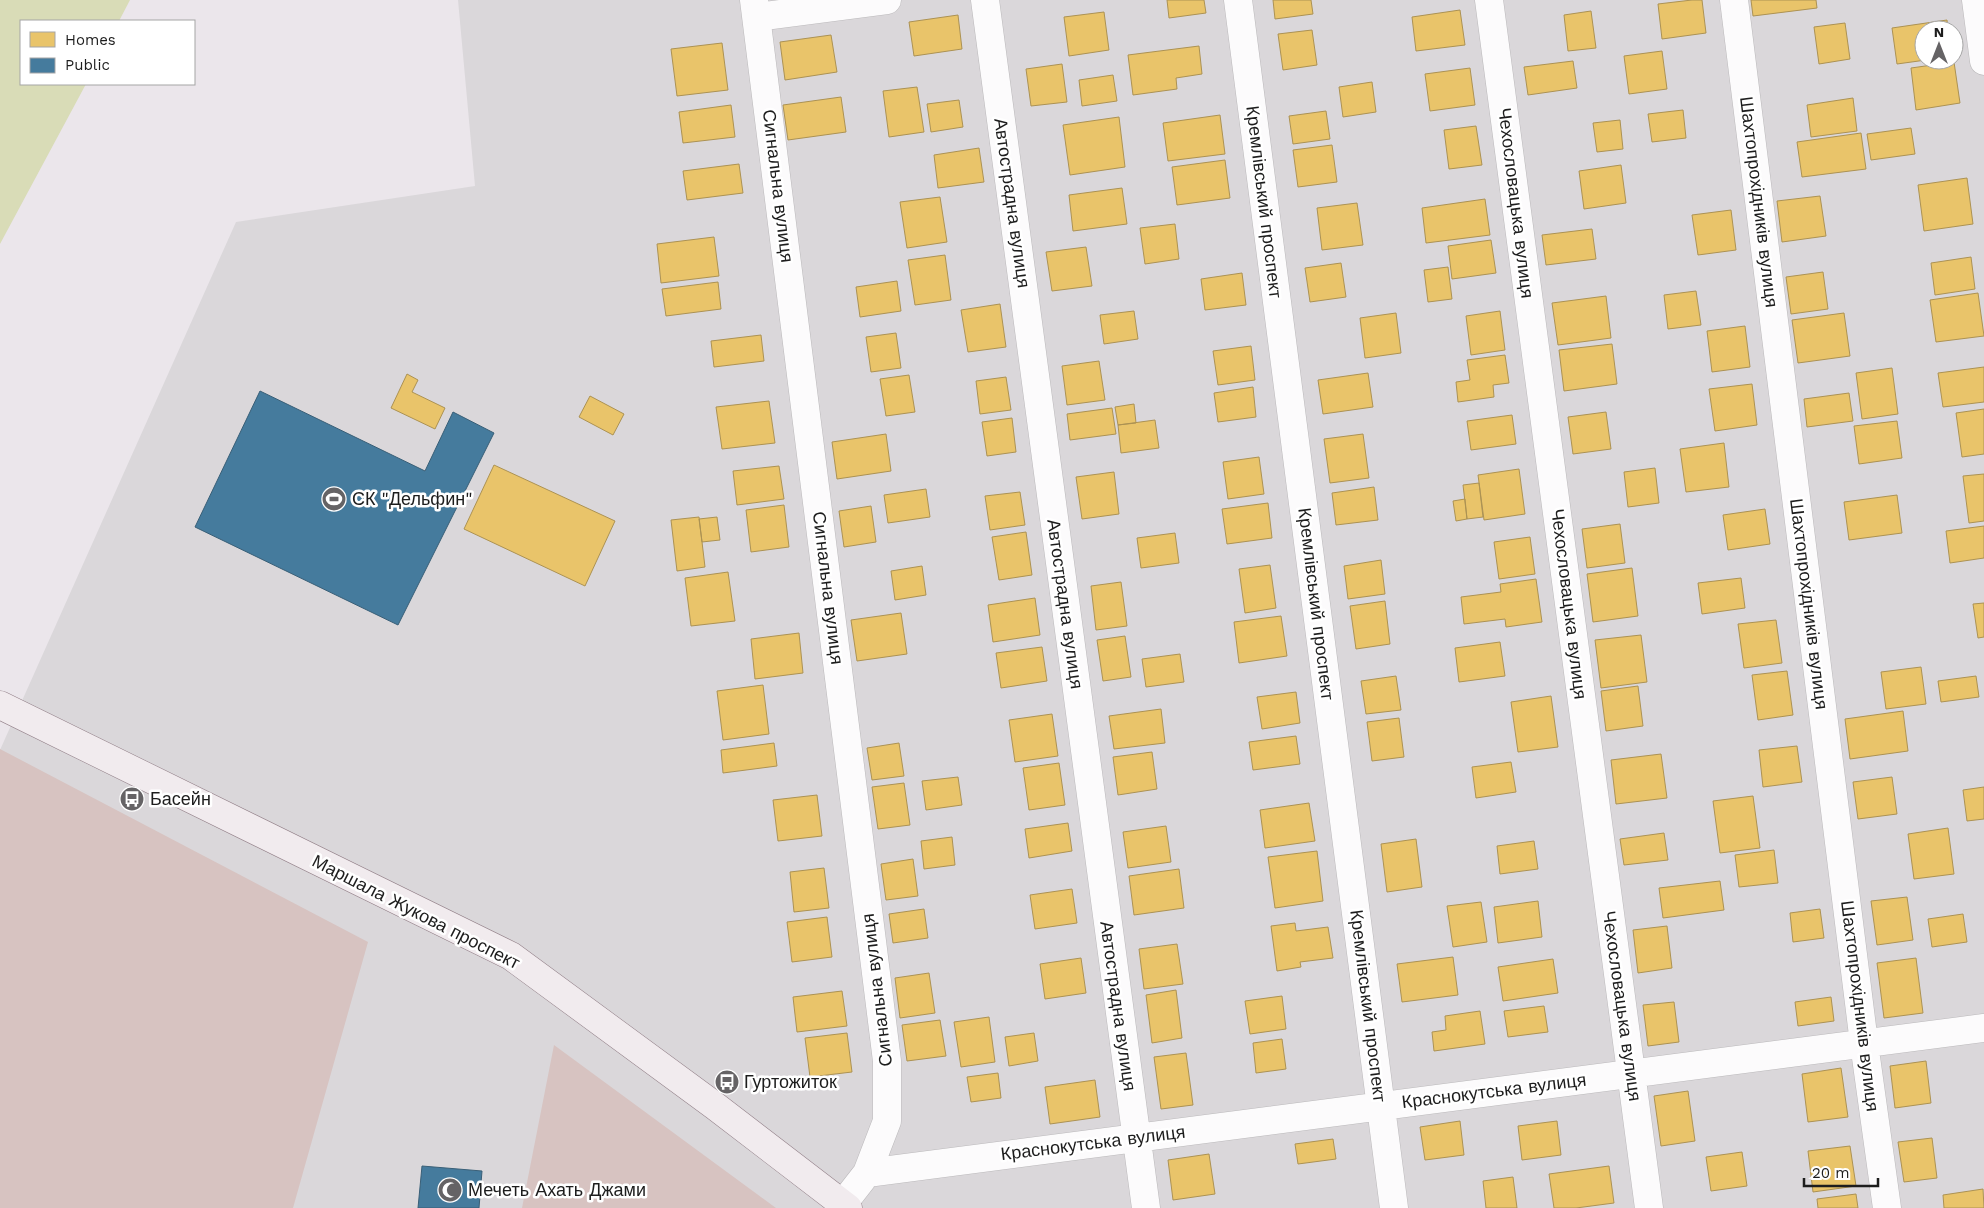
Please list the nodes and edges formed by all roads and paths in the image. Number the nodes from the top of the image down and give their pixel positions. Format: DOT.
graph roads {
  1 [pos="887,0"];
  2 [pos="986,0"];
  3 [pos="1238,0"];
  4 [pos="1489,0"];
  5 [pos="1734,0"];
  6 [pos="1976,0"];
  7 [pos="755,9"];
  8 [pos="1984,61"];
  9 [pos="0,705"];
  10 [pos="1984,1028"];
  11 [pos="1864,1043"];
  12 [pos="1630,1074"];
  13 [pos="1381,1106"];
  14 [pos="1136,1138"];
  15 [pos="867,1173"];
  16 [pos="845,1206"];
  17 [pos="1146,1208"];
  18 [pos="1394,1208"];
  19 [pos="1649,1208"];
  20 [pos="1887,1208"];
  1 -- 7 [label="street"];
  2 -- 14 [label="street, Автострадна вулиця"];
  3 -- 13 [label="street, Кремлівський проспект"];
  4 -- 12 [label="street, Чехословацька вулиця"];
  5 -- 11 [label="street, Шахтопрохідників вулиця"];
  6 -- 8 [label="street"];
  7 -- 15 [label="street, Сигнальна вулиця"];
  9 -- 16 [label="street, Маршала Жукова проспект"];
  10 -- 11 [label="street, Краснокутська вулиця"];
  11 -- 12 [label="street, Краснокутська вулиця"];
  11 -- 20 [label="street, Шахтопрохідників вулиця"];
  12 -- 13 [label="street, Краснокутська вулиця"];
  12 -- 19 [label="street, Чехословацька вулиця"];
  13 -- 14 [label="street, Краснокутська вулиця"];
  13 -- 18 [label="street, Кремлівський проспект"];
  14 -- 15 [label="street, Краснокутська вулиця"];
  14 -- 17 [label="street, Автострадна вулиця"];
  15 -- 16 [label="street"];
}
